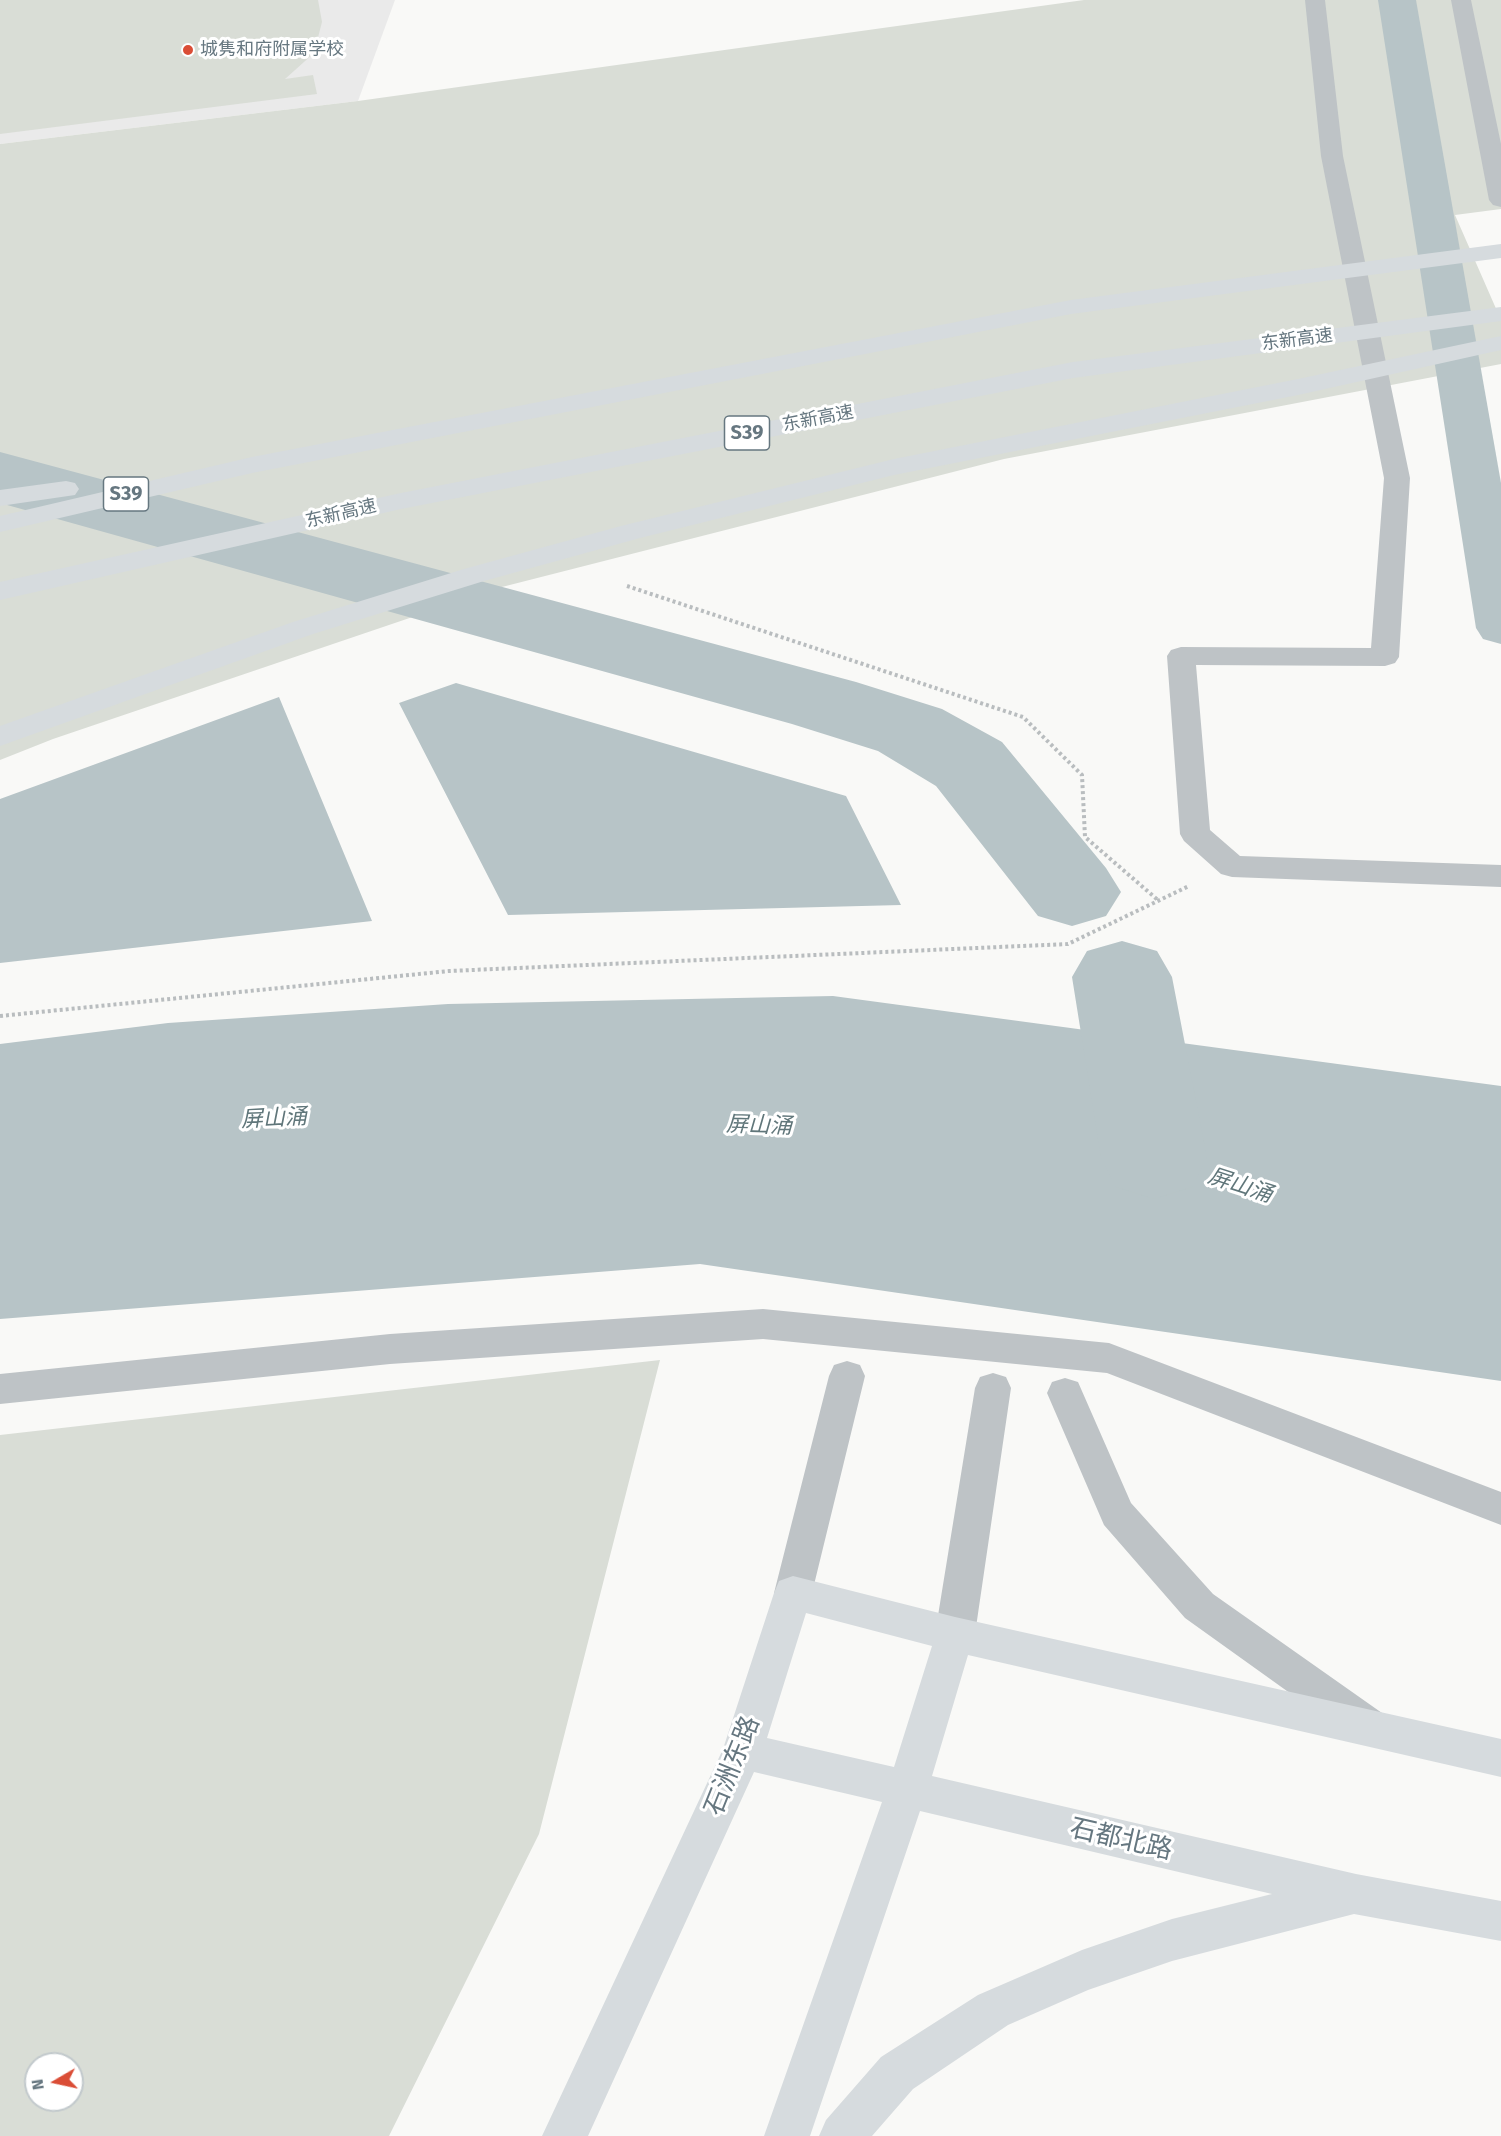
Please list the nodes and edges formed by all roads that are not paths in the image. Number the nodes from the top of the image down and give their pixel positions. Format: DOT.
graph roads {
  1 [pos="1314,0"];
  2 [pos="1461,0"];
  3 [pos="1501,200"];
  4 [pos="1501,251"];
  5 [pos="1501,314"];
  6 [pos="1501,343"];
  7 [pos="252,465"];
  8 [pos="0,498"];
  9 [pos="0,524"];
  10 [pos="0,591"];
  11 [pos="0,736"];
  12 [pos="1501,876"];
  13 [pos="847,1376"];
  14 [pos="993,1388"];
  15 [pos="0,1389"];
  16 [pos="1065,1393"];
  17 [pos="1501,1509"];
  18 [pos="793,1593"];
  19 [pos="955,1634"];
  20 [pos="1368,1726"];
  21 [pos="743,1751"];
  22 [pos="1501,1758"];
  23 [pos="906,1790"];
  24 [pos="1356,1894"];
  25 [pos="1501,1921"];
  26 [pos="565,2136"];
  27 [pos="787,2136"];
  28 [pos="842,2136"];
  1 -- 12 [label="street"];
  2 -- 3 [label="street"];
  4 -- 7 [label="main road, S39"];
  5 -- 10 [label="main road, 东新高速 / S39"];
  6 -- 11 [label="main road"];
  7 -- 8 [label="main road"];
  7 -- 9 [label="main road, S39"];
  13 -- 18 [label="street, 石洲东路"];
  14 -- 19 [label="street"];
  15 -- 17 [label="street"];
  16 -- 20 [label="street"];
  18 -- 19 [label="main road"];
  18 -- 21 [label="main road, 石洲东路"];
  19 -- 20 [label="main road"];
  19 -- 23 [label="main road"];
  20 -- 22 [label="main road"];
  21 -- 23 [label="main road, 石都北路"];
  21 -- 26 [label="main road, 石洲东路"];
  23 -- 24 [label="main road, 石都北路"];
  23 -- 27 [label="main road"];
  24 -- 25 [label="main road, 石都北路"];
  24 -- 28 [label="main road"];
}
